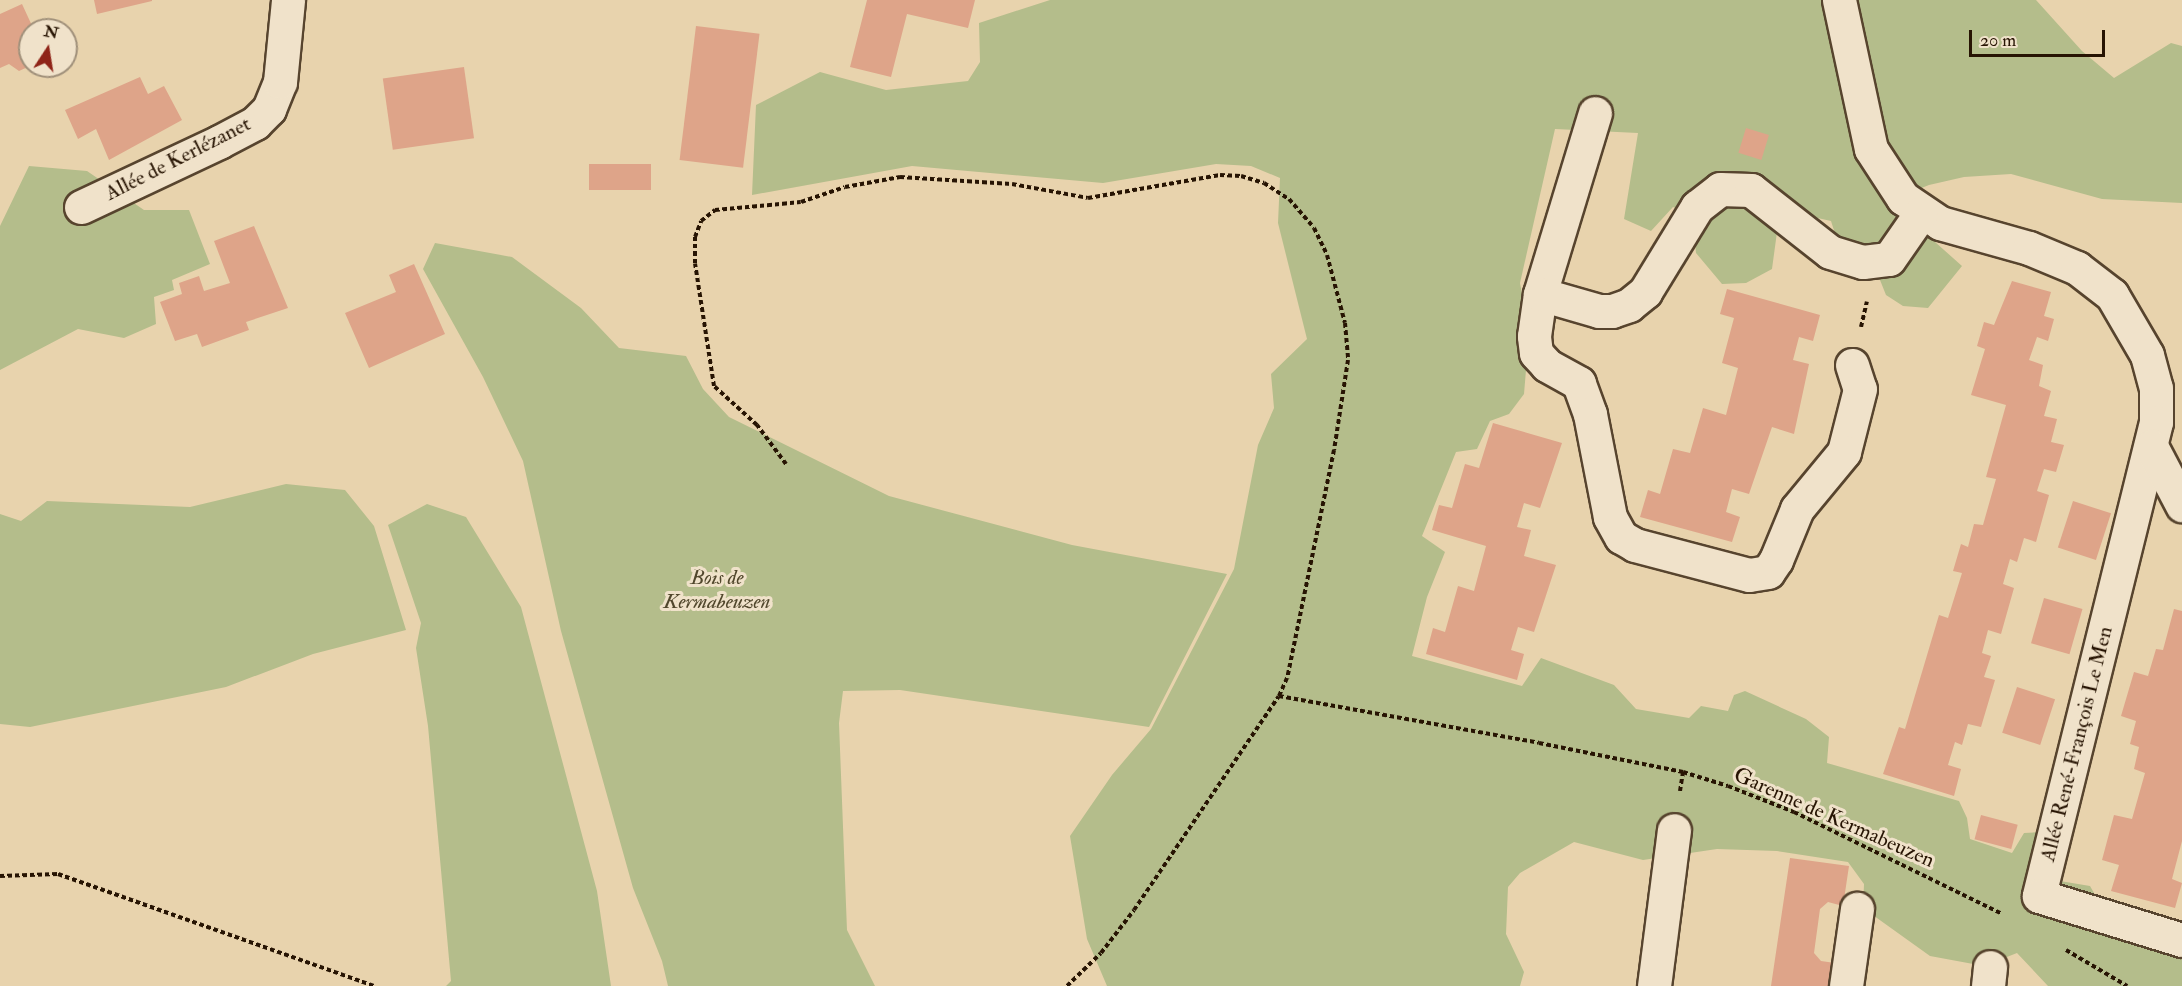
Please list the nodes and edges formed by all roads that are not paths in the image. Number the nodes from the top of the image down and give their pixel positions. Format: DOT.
graph roads {
  1 [pos="288,0"];
  2 [pos="1839,0"];
  3 [pos="1595,113"];
  4 [pos="81,207"];
  5 [pos="1922,213"];
  6 [pos="1540,294"];
  7 [pos="1852,365"];
  8 [pos="2151,446"];
  9 [pos="2182,505"];
  10 [pos="1674,830"];
  11 [pos="1857,909"];
  12 [pos="2182,940"];
  13 [pos="1654,986"];
  14 [pos="1846,986"];
  1 -- 4 [label="street, Allée de Kerlézanet"];
  2 -- 5 [label="street, Allée René-François Le Men"];
  3 -- 6 [label="street"];
  5 -- 6 [label="street"];
  5 -- 8 [label="street, Allée René-François Le Men"];
  6 -- 7 [label="street"];
  8 -- 9 [label="street"];
  8 -- 12 [label="street, Allée René-François Le Men"];
  10 -- 13 [label="street"];
  11 -- 14 [label="street"];
}
